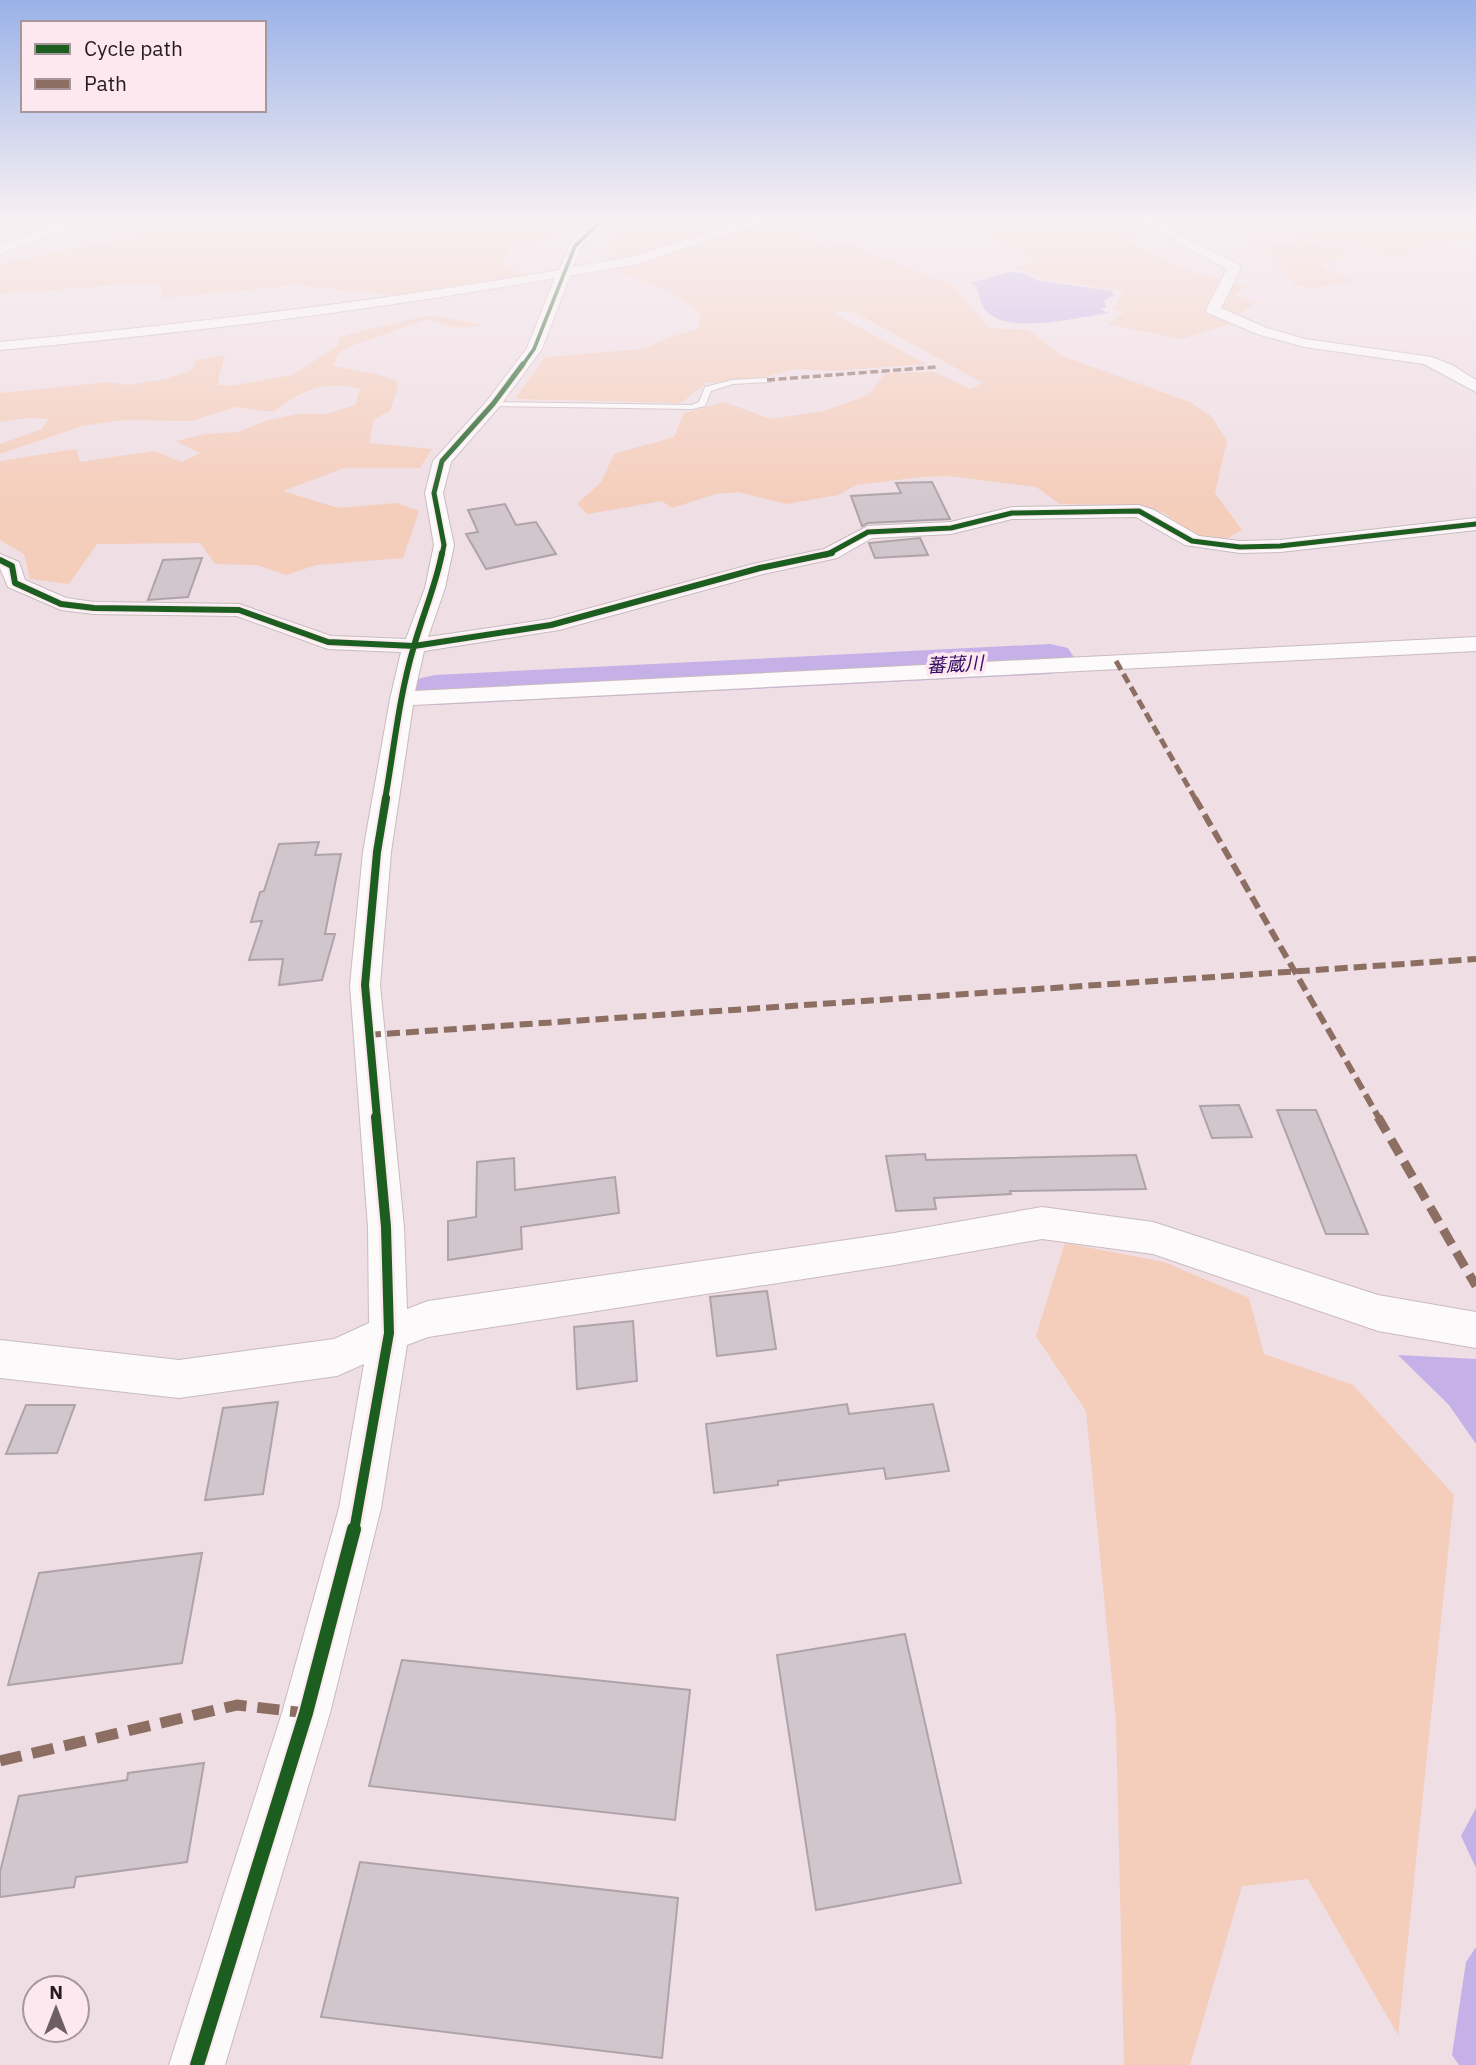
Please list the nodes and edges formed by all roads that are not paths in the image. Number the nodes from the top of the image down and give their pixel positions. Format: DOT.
graph roads {
  1 [pos="283,315"];
  2 [pos="547,315"];
  3 [pos="1222,315"];
  4 [pos="0,346"];
  5 [pos="768,380"];
  6 [pos="1476,387"];
  7 [pos="493,404"];
  8 [pos="1476,524"];
  9 [pos="0,559"];
  10 [pos="1476,644"];
  11 [pos="414,646"];
  12 [pos="402,699"];
  13 [pos="1476,1330"];
  14 [pos="389,1332"];
  15 [pos="0,1359"];
  16 [pos="197,2065"];
  1 -- 4 [label="street"];
  2 -- 7 [label="street"];
  3 -- 6 [label="street"];
  5 -- 7 [label="lane"];
  7 -- 11 [label="street"];
  8 -- 11 [label="street"];
  9 -- 11 [label="street"];
  10 -- 12 [label="street"];
  11 -- 12 [label="street"];
  12 -- 14 [label="street"];
  13 -- 14 [label="street"];
  14 -- 15 [label="street"];
  14 -- 16 [label="street"];
}
